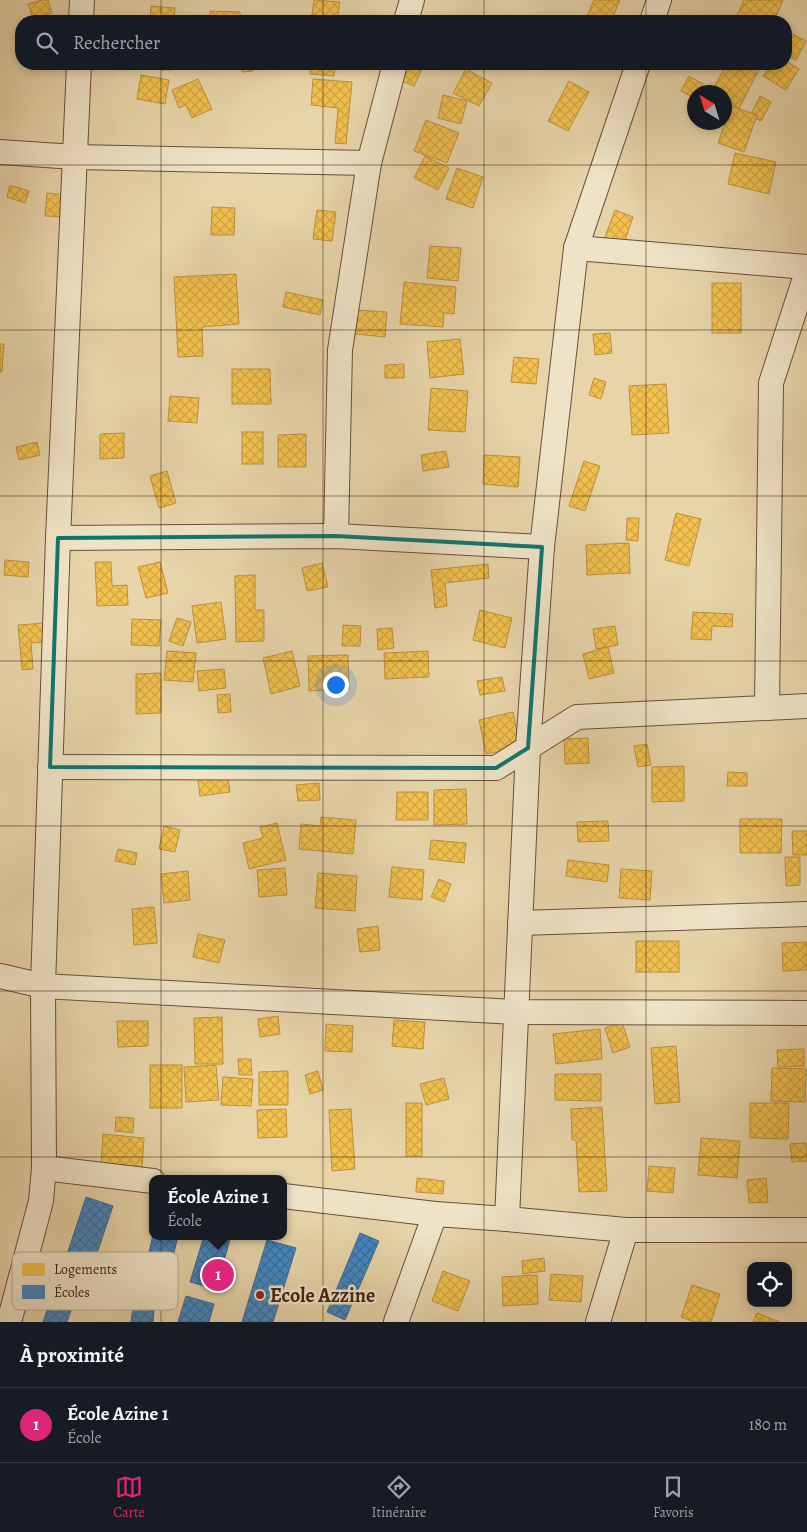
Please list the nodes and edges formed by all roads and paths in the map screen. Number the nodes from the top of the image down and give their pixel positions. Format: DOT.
graph roads {
  1 [pos="82,0"];
  2 [pos="412,0"];
  3 [pos="659,0"];
  4 [pos="81,15"];
  5 [pos="408,15"];
  6 [pos="654,15"];
  7 [pos="79,70"];
  8 [pos="393,70"];
  9 [pos="636,70"];
  10 [pos="0,152"];
  11 [pos="75,157"];
  12 [pos="369,163"];
  13 [pos="576,248"];
  14 [pos="807,267"];
  15 [pos="807,272"];
  16 [pos="336,536"];
  17 [pos="58,538"];
  18 [pos="542,547"];
  19 [pos="807,706"];
  20 [pos="767,708"];
  21 [pos="528,748"];
  22 [pos="50,766"];
  23 [pos="807,914"];
  24 [pos="520,923"];
  25 [pos="0,976"];
  26 [pos="43,986"];
  27 [pos="515,1012"];
  28 [pos="807,1013"];
  29 [pos="44,1168"];
  30 [pos="149,1181"];
  31 [pos="287,1196"];
  32 [pos="435,1214"];
  33 [pos="507,1219"];
  34 [pos="626,1230"];
  35 [pos="807,1230"];
  36 [pos="28,1252"];
  37 [pos="396,1322"];
  38 [pos="598,1322"];
  1 -- 4 [label="street"];
  2 -- 5 [label="street"];
  3 -- 6 [label="street"];
  7 -- 11 [label="street"];
  8 -- 12 [label="street"];
  9 -- 13 [label="street"];
  10 -- 11 [label="street"];
  11 -- 12 [label="street"];
  11 -- 17 [label="street"];
  12 -- 16 [label="street"];
  13 -- 14 [label="street"];
  13 -- 18 [label="street"];
  15 -- 20 [label="street"];
  16 -- 17 [label="street"];
  16 -- 18 [label="street"];
  17 -- 22 [label="street"];
  18 -- 21 [label="street"];
  19 -- 20 [label="street"];
  20 -- 21 [label="street"];
  21 -- 22 [label="street"];
  21 -- 24 [label="street"];
  22 -- 26 [label="street"];
  23 -- 24 [label="street"];
  24 -- 27 [label="street"];
  25 -- 26 [label="street"];
  26 -- 27 [label="street"];
  26 -- 29 [label="street"];
  27 -- 28 [label="street"];
  27 -- 33 [label="street"];
  29 -- 30 [label="street"];
  29 -- 36 [label="street"];
  31 -- 32 [label="street"];
  32 -- 33 [label="street"];
  32 -- 37 [label="street"];
  33 -- 34 [label="street"];
  34 -- 35 [label="street"];
  34 -- 38 [label="street"];
}
